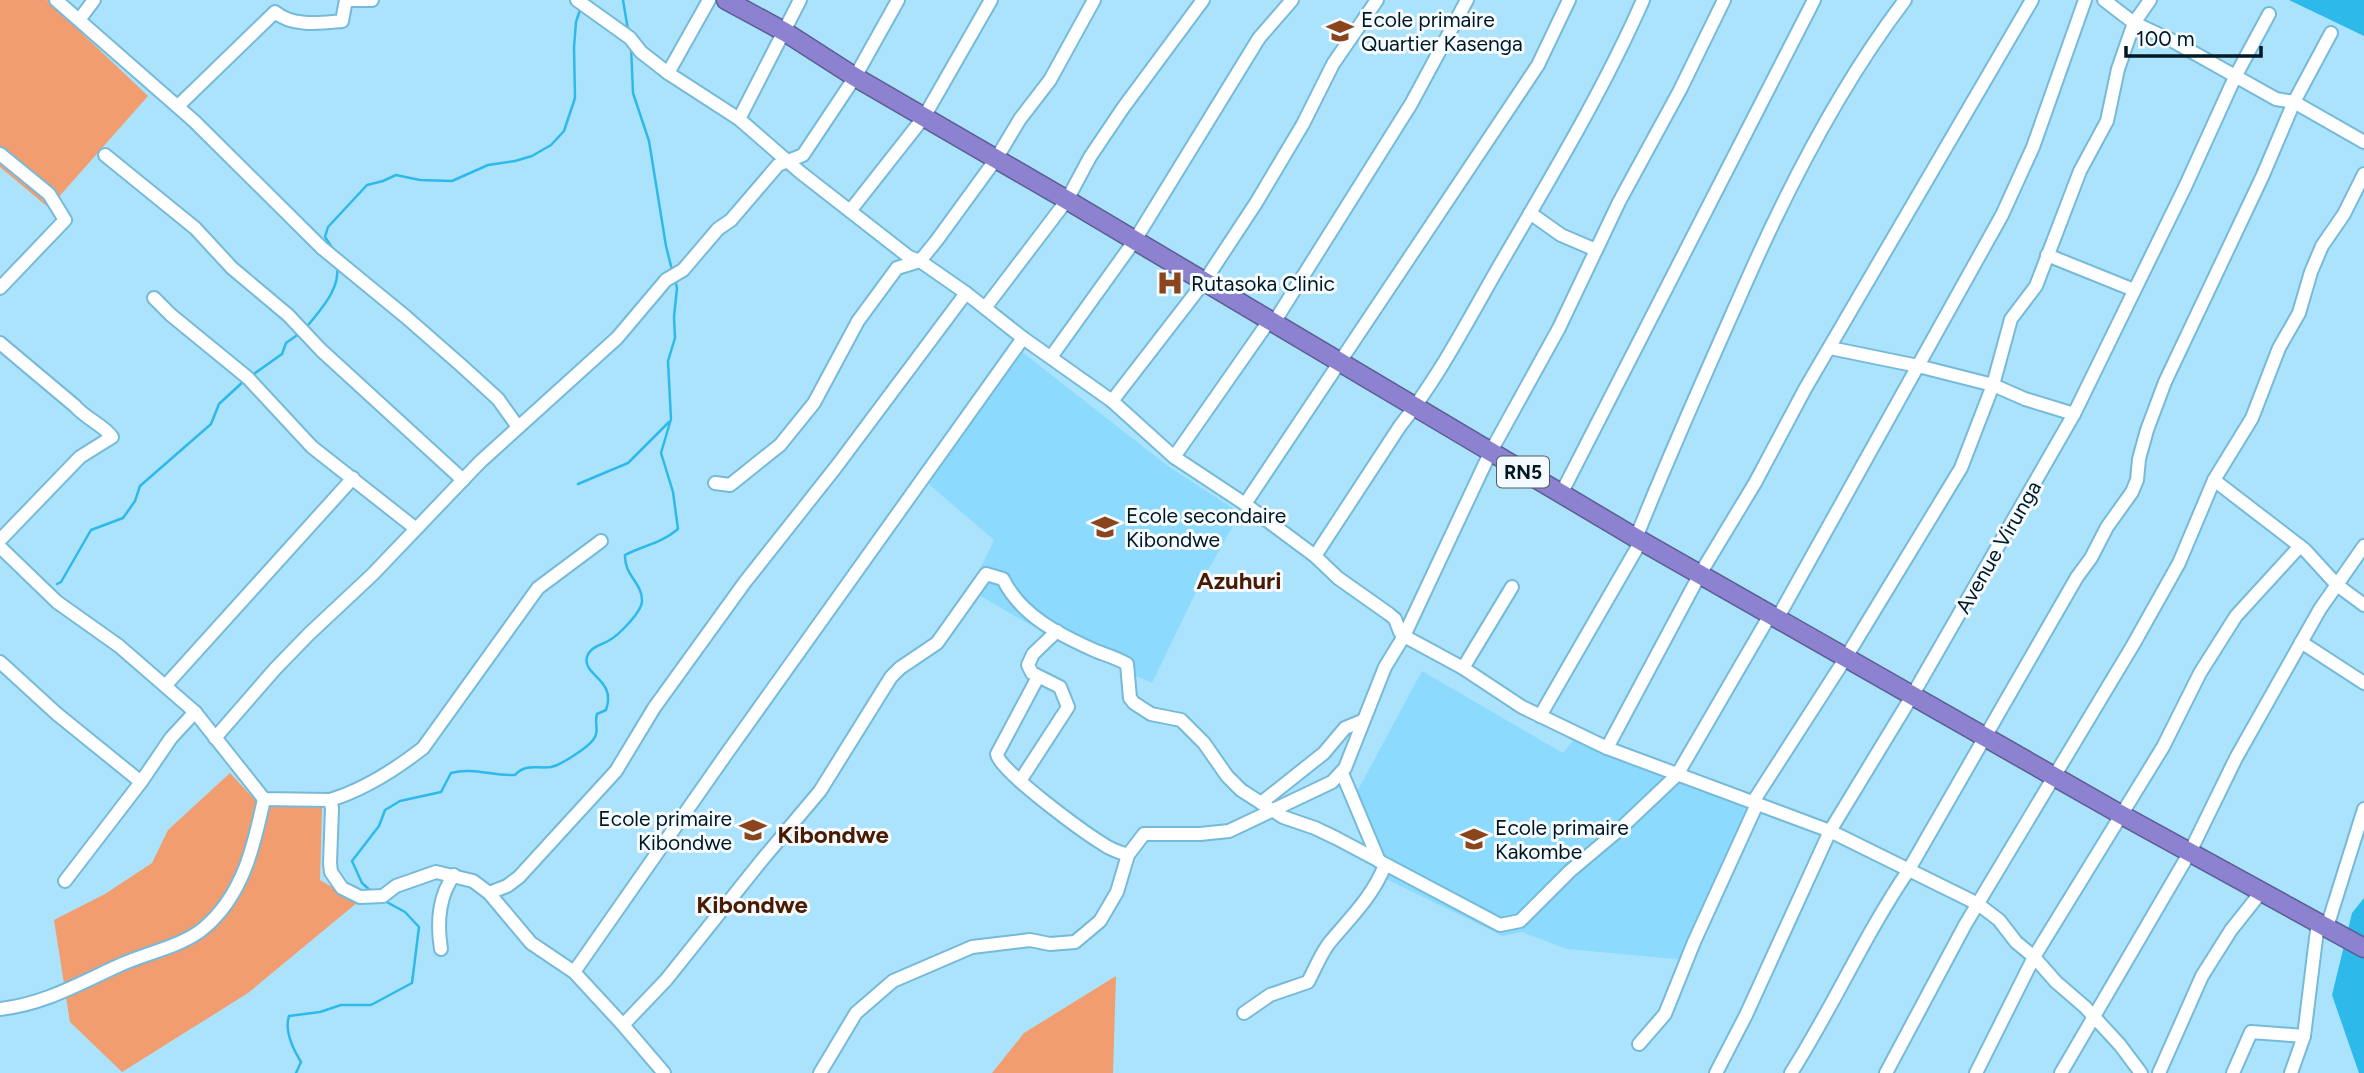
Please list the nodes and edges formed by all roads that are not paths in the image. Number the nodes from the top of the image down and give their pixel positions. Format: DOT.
graph roads {
  1 [pos="56,0"];
  2 [pos="94,0"];
  3 [pos="354,0"];
  4 [pos="372,0"];
  5 [pos="577,0"];
  6 [pos="709,0"];
  7 [pos="726,0"];
  8 [pos="800,0"];
  9 [pos="898,0"];
  10 [pos="991,0"];
  11 [pos="1094,0"];
  12 [pos="1202,0"];
  13 [pos="1292,0"];
  14 [pos="1377,0"];
  15 [pos="1467,0"];
  16 [pos="1569,0"];
  17 [pos="1643,0"];
  18 [pos="1724,0"];
  19 [pos="1814,0"];
  20 [pos="1905,0"];
  21 [pos="2032,0"];
  22 [pos="2104,0"];
  23 [pos="2150,0"];
  24 [pos="2081,1"];
  25 [pos="2269,14"];
  26 [pos="79,20"];
  27 [pos="2134,23"];
  28 [pos="785,32"];
  29 [pos="2331,33"];
  30 [pos="668,73"];
  31 [pos="855,77"];
  32 [pos="2235,77"];
  33 [pos="2294,102"];
  34 [pos="178,106"];
  35 [pos="925,117"];
  36 [pos="739,119"];
  37 [pos="2364,142"];
  38 [pos="0,154"];
  39 [pos="104,155"];
  40 [pos="996,159"];
  41 [pos="790,162"];
  42 [pos="2364,174"];
  43 [pos="1067,200"];
  44 [pos="850,211"];
  45 [pos="1530,213"];
  46 [pos="1135,240"];
  47 [pos="1596,250"];
  48 [pos="2047,255"];
  49 [pos="920,261"];
  50 [pos="1204,282"];
  51 [pos="0,288"];
  52 [pos="2134,290"];
  53 [pos="966,293"];
  54 [pos="154,298"];
  55 [pos="985,308"];
  56 [pos="1271,323"];
  57 [pos="1023,338"];
  58 [pos="0,343"];
  59 [pos="1830,348"];
  60 [pos="1051,357"];
  61 [pos="1340,364"];
  62 [pos="1918,366"];
  63 [pos="1993,385"];
  64 [pos="1112,401"];
  65 [pos="1415,409"];
  66 [pos="2074,414"];
  67 [pos="518,427"];
  68 [pos="1490,453"];
  69 [pos="1174,457"];
  70 [pos="353,478"];
  71 [pos="463,480"];
  72 [pos="2214,480"];
  73 [pos="715,483"];
  74 [pos="1561,494"];
  75 [pos="1245,504"];
  76 [pos="415,528"];
  77 [pos="1638,539"];
  78 [pos="0,540"];
  79 [pos="601,541"];
  80 [pos="2300,546"];
  81 [pos="2364,546"];
  82 [pos="0,547"];
  83 [pos="1315,556"];
  84 [pos="1700,574"];
  85 [pos="2337,585"];
  86 [pos="1511,587"];
  87 [pos="2364,605"];
  88 [pos="1773,617"];
  89 [pos="1057,631"];
  90 [pos="1404,636"];
  91 [pos="2301,642"];
  92 [pos="1845,659"];
  93 [pos="0,662"];
  94 [pos="1463,668"];
  95 [pos="1038,677"];
  96 [pos="2364,683"];
  97 [pos="166,685"];
  98 [pos="1912,696"];
  99 [pos="195,712"];
  100 [pos="1540,716"];
  101 [pos="1363,721"];
  102 [pos="1984,736"];
  103 [pos="215,738"];
  104 [pos="1607,748"];
  105 [pos="1342,773"];
  106 [pos="1677,775"];
  107 [pos="2055,776"];
  108 [pos="1020,781"];
  109 [pos="141,782"];
  110 [pos="264,799"];
  111 [pos="330,800"];
  112 [pos="1755,803"];
  113 [pos="1266,807"];
  114 [pos="2364,810"];
  115 [pos="2120,814"];
  116 [pos="1830,831"];
  117 [pos="2190,852"];
  118 [pos="1128,855"];
  119 [pos="1382,863"];
  120 [pos="1908,871"];
  121 [pos="454,875"];
  122 [pos="65,881"];
  123 [pos="2262,891"];
  124 [pos="489,893"];
  125 [pos="1978,904"];
  126 [pos="2325,926"];
  127 [pos="2364,948"];
  128 [pos="441,950"];
  129 [pos="2034,957"];
  130 [pos="574,972"];
  131 [pos="0,1009"];
  132 [pos="1244,1013"];
  133 [pos="2092,1017"];
  134 [pos="623,1025"];
  135 [pos="2304,1036"];
  136 [pos="1639,1044"];
  137 [pos="664,1073"];
  138 [pos="820,1073"];
  139 [pos="1716,1073"];
  140 [pos="1791,1073"];
  141 [pos="1886,1073"];
  142 [pos="1976,1073"];
  143 [pos="2061,1073"];
  144 [pos="2141,1073"];
  145 [pos="2159,1073"];
  146 [pos="2233,1073"];
  147 [pos="2291,1073"];
  1 -- 26 [label="street"];
  2 -- 26 [label="street"];
  3 -- 4 [label="street"];
  3 -- 34 [label="street"];
  5 -- 30 [label="street"];
  6 -- 30 [label="street"];
  7 -- 28 [label="highway, RN5"];
  8 -- 28 [label="street"];
  9 -- 31 [label="street"];
  10 -- 35 [label="street"];
  11 -- 40 [label="street"];
  12 -- 43 [label="street"];
  13 -- 46 [label="street"];
  14 -- 50 [label="street"];
  15 -- 56 [label="street"];
  16 -- 61 [label="street"];
  17 -- 45 [label="street"];
  18 -- 47 [label="street"];
  19 -- 74 [label="street"];
  20 -- 77 [label="street"];
  21 -- 59 [label="street"];
  22 -- 27 [label="street"];
  23 -- 27 [label="street"];
  24 -- 62 [label="street"];
  25 -- 32 [label="street, Avenue Virunga"];
  26 -- 34 [label="street"];
  27 -- 32 [label="street"];
  27 -- 48 [label="street"];
  28 -- 31 [label="highway, RN5"];
  28 -- 36 [label="street"];
  29 -- 33 [label="street"];
  30 -- 36 [label="street"];
  31 -- 35 [label="highway, RN5"];
  31 -- 41 [label="street"];
  32 -- 33 [label="street"];
  32 -- 52 [label="street, Avenue Virunga"];
  33 -- 37 [label="street"];
  33 -- 102 [label="street"];
  34 -- 67 [label="street"];
  35 -- 40 [label="highway, RN5"];
  35 -- 44 [label="street"];
  36 -- 41 [label="street"];
  38 -- 51 [label="street"];
  39 -- 71 [label="street"];
  40 -- 43 [label="highway, RN5"];
  40 -- 49 [label="street"];
  41 -- 44 [label="street"];
  41 -- 67 [label="street"];
  42 -- 72 [label="street"];
  43 -- 46 [label="highway, RN5"];
  43 -- 55 [label="street"];
  44 -- 49 [label="street"];
  45 -- 47 [label="street"];
  45 -- 65 [label="street"];
  46 -- 50 [label="highway, RN5"];
  46 -- 60 [label="street"];
  47 -- 68 [label="street"];
  48 -- 52 [label="street"];
  48 -- 63 [label="street"];
  49 -- 53 [label="street"];
  49 -- 73 [label="street"];
  50 -- 56 [label="highway, RN5"];
  50 -- 64 [label="street"];
  52 -- 66 [label="street, Avenue Virunga"];
  53 -- 55 [label="street"];
  53 -- 124 [label="street"];
  54 -- 70 [label="street"];
  55 -- 57 [label="street"];
  56 -- 61 [label="highway, RN5"];
  56 -- 69 [label="street"];
  57 -- 60 [label="street"];
  57 -- 130 [label="street"];
  58 -- 78 [label="street"];
  59 -- 62 [label="street"];
  59 -- 84 [label="street"];
  60 -- 64 [label="street"];
  61 -- 65 [label="highway, RN5"];
  61 -- 75 [label="street"];
  62 -- 63 [label="street"];
  62 -- 88 [label="street"];
  63 -- 66 [label="street"];
  63 -- 92 [label="street"];
  64 -- 69 [label="street"];
  65 -- 68 [label="highway, RN5"];
  65 -- 83 [label="street"];
  66 -- 98 [label="street, Avenue Virunga"];
  67 -- 71 [label="street"];
  68 -- 74 [label="highway, RN5"];
  68 -- 90 [label="street"];
  69 -- 75 [label="street"];
  70 -- 76 [label="street"];
  70 -- 97 [label="street"];
  71 -- 76 [label="street"];
  72 -- 80 [label="street"];
  72 -- 107 [label="street"];
  74 -- 77 [label="highway, RN5"];
  75 -- 83 [label="street"];
  76 -- 103 [label="street"];
  77 -- 84 [label="highway, RN5"];
  77 -- 100 [label="street"];
  79 -- 111 [label="street"];
  80 -- 85 [label="street"];
  80 -- 115 [label="street"];
  81 -- 85 [label="street"];
  82 -- 97 [label="street"];
  83 -- 90 [label="street"];
  84 -- 88 [label="highway, RN5"];
  84 -- 104 [label="street"];
  85 -- 87 [label="street"];
  85 -- 91 [label="street"];
  86 -- 94 [label="street"];
  88 -- 92 [label="highway, RN5"];
  88 -- 106 [label="street"];
  89 -- 95 [label="street"];
  89 -- 113 [label="street"];
  89 -- 134 [label="street"];
  90 -- 94 [label="street"];
  90 -- 101 [label="street"];
  91 -- 96 [label="street"];
  91 -- 117 [label="street"];
  92 -- 98 [label="highway, RN5"];
  92 -- 112 [label="street"];
  93 -- 109 [label="street"];
  94 -- 100 [label="street"];
  95 -- 108 [label="street"];
  95 -- 108 [label="street"];
  97 -- 99 [label="street"];
  98 -- 102 [label="highway, RN5"];
  98 -- 116 [label="street, Avenue Virunga"];
  99 -- 103 [label="street"];
  99 -- 109 [label="street"];
  100 -- 104 [label="street"];
  101 -- 105 [label="street"];
  101 -- 113 [label="street"];
  102 -- 107 [label="highway, RN5"];
  102 -- 120 [label="street"];
  103 -- 110 [label="street"];
  104 -- 106 [label="street"];
  105 -- 113 [label="street"];
  105 -- 119 [label="street"];
  106 -- 112 [label="street"];
  106 -- 119 [label="street"];
  107 -- 115 [label="highway, RN5"];
  107 -- 125 [label="street"];
  108 -- 118 [label="street"];
  109 -- 122 [label="street"];
  110 -- 111 [label="street"];
  110 -- 131 [label="street"];
  111 -- 121 [label="street"];
  112 -- 116 [label="street"];
  112 -- 136 [label="street"];
  113 -- 118 [label="street"];
  113 -- 119 [label="street"];
  114 -- 126 [label="street"];
  115 -- 117 [label="highway, RN5"];
  115 -- 129 [label="street"];
  116 -- 120 [label="street"];
  116 -- 139 [label="street, Avenue Virunga"];
  117 -- 123 [label="highway, RN5"];
  117 -- 133 [label="street"];
  118 -- 138 [label="street"];
  119 -- 132 [label="street"];
  120 -- 125 [label="street"];
  120 -- 140 [label="street"];
  121 -- 124 [label="street"];
  121 -- 128 [label="street"];
  123 -- 126 [label="highway, RN5"];
  123 -- 145 [label="street"];
  124 -- 130 [label="street"];
  125 -- 129 [label="street"];
  125 -- 141 [label="street"];
  126 -- 127 [label="highway, RN5"];
  126 -- 135 [label="street"];
  129 -- 133 [label="street"];
  129 -- 142 [label="street"];
  130 -- 134 [label="street"];
  133 -- 143 [label="street"];
  133 -- 144 [label="street"];
  134 -- 137 [label="street"];
  135 -- 146 [label="street"];
  135 -- 147 [label="street"];
}
